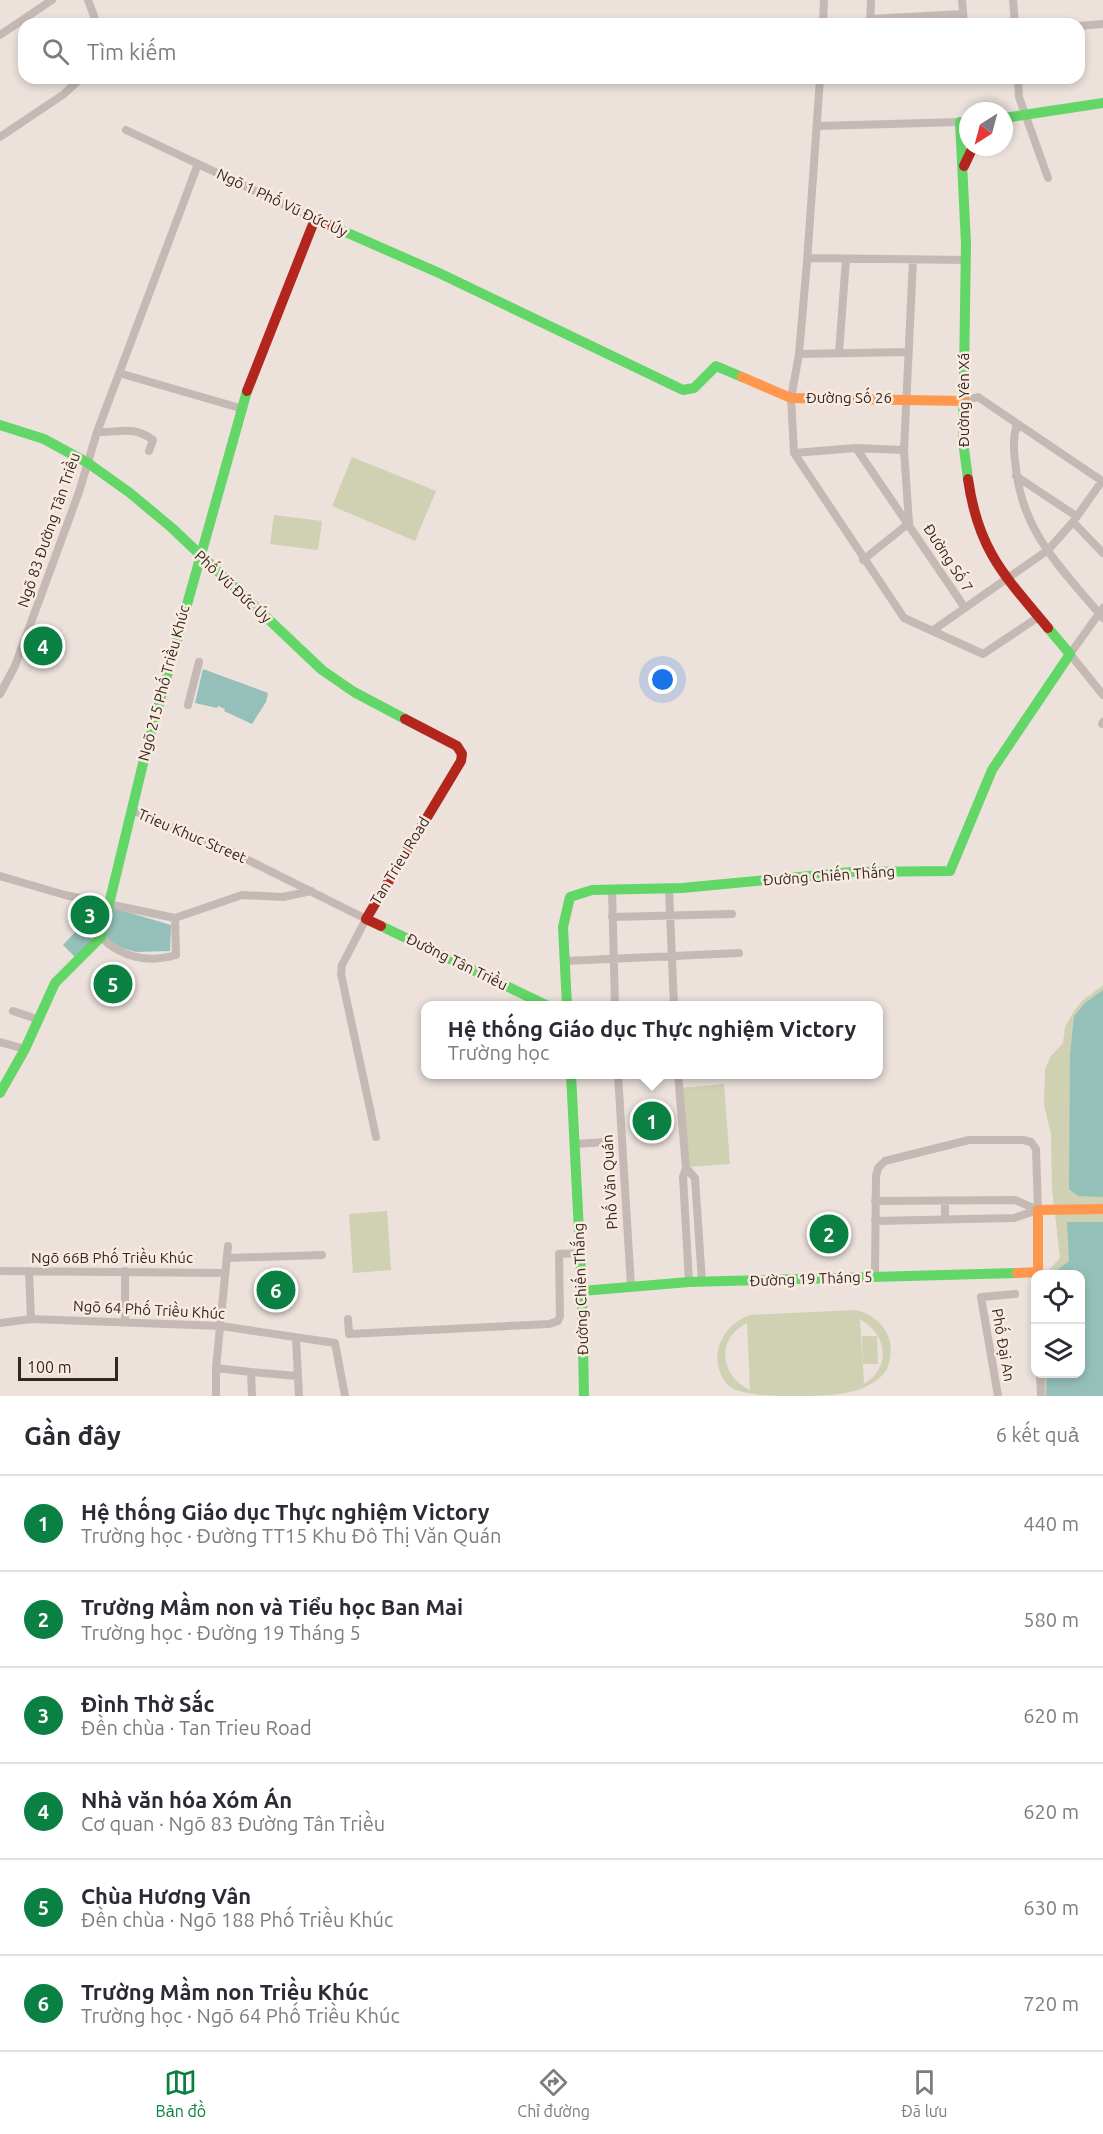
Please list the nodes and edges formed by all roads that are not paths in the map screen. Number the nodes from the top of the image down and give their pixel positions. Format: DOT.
graph roads {
  1 [pos="52,0"];
  2 [pos="88,0"];
  3 [pos="824,0"];
  4 [pos="871,0"];
  5 [pos="962,0"];
  6 [pos="1013,0"];
  7 [pos="963,14"];
  8 [pos="25,18"];
  9 [pos="95,18"];
  10 [pos="823,18"];
  11 [pos="870,18"];
  12 [pos="916,18"];
  13 [pos="963,18"];
  14 [pos="1014,18"];
  15 [pos="18,23"];
  16 [pos="1103,24"];
  17 [pos="1085,26"];
  18 [pos="0,35"];
  19 [pos="75,84"];
  20 [pos="820,84"];
  21 [pos="1018,84"];
  22 [pos="1103,104"];
  23 [pos="1028,116"];
  24 [pos="1013,117"];
  25 [pos="959,122"];
  26 [pos="818,126"];
  27 [pos="126,129"];
  28 [pos="0,137"];
  29 [pos="963,156"];
  30 [pos="968,156"];
  31 [pos="198,164"];
  32 [pos="962,169"];
  33 [pos="1047,178"];
  34 [pos="315,219"];
  35 [pos="808,258"];
  36 [pos="846,259"];
  37 [pos="913,260"];
  38 [pos="966,260"];
  39 [pos="908,352"];
  40 [pos="839,353"];
  41 [pos="799,354"];
  42 [pos="119,373"];
  43 [pos="791,398"];
  44 [pos="906,399"];
  45 [pos="964,401"];
  46 [pos="240,408"];
  47 [pos="1017,424"];
  48 [pos="2,428"];
  49 [pos="97,432"];
  50 [pos="856,448"];
  51 [pos="904,450"];
  52 [pos="149,451"];
  53 [pos="794,453"];
  54 [pos="88,464"];
  55 [pos="1016,476"];
  56 [pos="1075,519"];
  57 [pos="909,523"];
  58 [pos="1047,550"];
  59 [pos="1103,553"];
  60 [pos="198,555"];
  61 [pos="864,560"];
  62 [pos="1007,580"];
  63 [pos="965,608"];
  64 [pos="1102,613"];
  65 [pos="1037,618"];
  66 [pos="932,631"];
  67 [pos="1070,654"];
  68 [pos="199,662"];
  69 [pos="0,694"];
  70 [pos="1103,695"];
  71 [pos="188,705"];
  72 [pos="462,754"];
  73 [pos="132,810"];
  74 [pos="0,876"];
  75 [pos="669,889"];
  76 [pos="612,890"];
  77 [pos="311,891"];
  78 [pos="109,904"];
  79 [pos="670,914"];
  80 [pos="732,914"];
  81 [pos="612,917"];
  82 [pos="175,918"];
  83 [pos="366,919"];
  84 [pos="101,937"];
  85 [pos="739,953"];
  86 [pos="671,956"];
  87 [pos="614,959"];
  88 [pos="564,961"];
  89 [pos="540,1001"];
  90 [pos="567,1001"];
  91 [pos="615,1001"];
  92 [pos="674,1001"];
  93 [pos="13,1011"];
  94 [pos="37,1019"];
  95 [pos="0,1042"];
  96 [pos="25,1049"];
  97 [pos="571,1079"];
  98 [pos="618,1079"];
  99 [pos="678,1079"];
  100 [pos="0,1093"];
  101 [pos="376,1137"];
  102 [pos="606,1142"];
  103 [pos="575,1144"];
  104 [pos="686,1168"];
  105 [pos="875,1201"];
  106 [pos="945,1201"];
  107 [pos="1103,1209"];
  108 [pos="1038,1210"];
  109 [pos="945,1219"];
  110 [pos="875,1221"];
  111 [pos="228,1246"];
  112 [pos="580,1252"];
  113 [pos="322,1255"];
  114 [pos="228,1258"];
  115 [pos="1038,1270"];
  116 [pos="0,1271"];
  117 [pos="29,1271"];
  118 [pos="125,1271"];
  119 [pos="225,1273"];
  120 [pos="1031,1273"];
  121 [pos="875,1276"];
  122 [pos="689,1282"];
  123 [pos="702,1282"];
  124 [pos="631,1287"];
  125 [pos="582,1292"];
  126 [pos="1015,1294"];
  127 [pos="31,1319"];
  128 [pos="348,1319"];
  129 [pos="125,1321"];
  130 [pos="0,1323"];
  131 [pos="221,1326"];
  132 [pos="296,1339"];
  133 [pos="216,1368"];
  134 [pos="251,1372"];
  135 [pos="297,1376"];
  136 [pos="1040,1378"];
  137 [pos="216,1396"];
  138 [pos="252,1396"];
  139 [pos="299,1396"];
  140 [pos="345,1396"];
  141 [pos="584,1396"];
  142 [pos="998,1396"];
  143 [pos="1041,1396"];
  1 -- 8 [label="street"];
  2 -- 9 [label="street"];
  3 -- 10 [label="street"];
  4 -- 11 [label="street"];
  5 -- 7 [label="street"];
  6 -- 14 [label="street"];
  7 -- 12 [label="street"];
  7 -- 13 [label="street"];
  15 -- 18 [label="street"];
  16 -- 17 [label="street"];
  19 -- 28 [label="street"];
  20 -- 26 [label="street"];
  21 -- 23 [label="street"];
  22 -- 23 [label="street"];
  23 -- 24 [label="street"];
  23 -- 33 [label="street"];
  25 -- 26 [label="street"];
  26 -- 35 [label="street"];
  27 -- 31 [label="street, Ngõ 1 Phố Vũ Đức Úy"];
  29 -- 32 [label="street, Đường Yên Xá"];
  30 -- 32 [label="street, Đường Yên Xá"];
  31 -- 34 [label="street, Ngõ 1 Phố Vũ Đức Úy"];
  31 -- 42 [label="street, Ngõ 83 Đường Tân Triều"];
  32 -- 38 [label="street, Đường Yên Xá"];
  34 -- 43 [label="street, Ngõ 1 Phố Vũ Đức Úy"];
  34 -- 46 [label="street, Ngõ 215 Phố Triều Khúc"];
  35 -- 36 [label="street"];
  35 -- 41 [label="street"];
  36 -- 37 [label="street"];
  36 -- 40 [label="street"];
  37 -- 38 [label="street"];
  37 -- 39 [label="street"];
  38 -- 45 [label="street, Đường Yên Xá"];
  39 -- 40 [label="street"];
  39 -- 44 [label="street"];
  40 -- 41 [label="street"];
  41 -- 43 [label="street"];
  42 -- 46 [label="street"];
  42 -- 49 [label="street, Ngõ 83 Đường Tân Triều"];
  43 -- 44 [label="street, Đường Số 26"];
  43 -- 53 [label="street"];
  44 -- 45 [label="street, Đường Số 26"];
  44 -- 51 [label="street"];
  45 -- 47 [label="street"];
  45 -- 62 [label="street, Đường Yên Xá"];
  46 -- 60 [label="street, Ngõ 215 Phố Triều Khúc"];
  47 -- 55 [label="street"];
  47 -- 56 [label="street"];
  48 -- 54 [label="street, Phố Vũ Đức Úy"];
  49 -- 52 [label="street"];
  49 -- 54 [label="street, Ngõ 83 Đường Tân Triều"];
  50 -- 51 [label="street"];
  50 -- 53 [label="street"];
  50 -- 57 [label="street, Đường Số 7"];
  51 -- 57 [label="street"];
  53 -- 61 [label="street"];
  54 -- 60 [label="street, Phố Vũ Đức Úy"];
  54 -- 69 [label="street, Ngõ 83 Đường Tân Triều"];
  55 -- 56 [label="street"];
  55 -- 58 [label="street"];
  56 -- 58 [label="street"];
  56 -- 59 [label="street"];
  57 -- 61 [label="street"];
  57 -- 63 [label="street, Đường Số 7"];
  58 -- 62 [label="street"];
  58 -- 64 [label="street"];
  60 -- 72 [label="street, Phố Vũ Đức Úy"];
  60 -- 73 [label="street, Ngõ 215 Phố Triều Khúc"];
  61 -- 66 [label="street"];
  62 -- 63 [label="street"];
  62 -- 65 [label="street, Đường Yên Xá"];
  63 -- 66 [label="street"];
  64 -- 67 [label="street"];
  65 -- 66 [label="street"];
  65 -- 67 [label="street, Đường Yên Xá"];
  67 -- 70 [label="street, Đường Yên Xá"];
  67 -- 75 [label="street, Đường Chiến Thắng"];
  68 -- 71 [label="street"];
  72 -- 83 [label="street, Tan Trieu Road"];
  73 -- 77 [label="street, Trieu Khuc Street"];
  73 -- 78 [label="street, Trieu Khuc Street"];
  74 -- 78 [label="street"];
  75 -- 76 [label="street, Đường Chiến Thắng"];
  75 -- 79 [label="street"];
  76 -- 81 [label="street"];
  76 -- 88 [label="street, Đường Chiến Thắng"];
  77 -- 82 [label="street"];
  77 -- 83 [label="street, Tan Trieu Road"];
  78 -- 82 [label="street"];
  78 -- 84 [label="street, Trieu Khuc Street"];
  79 -- 80 [label="street"];
  79 -- 81 [label="street"];
  79 -- 86 [label="street"];
  81 -- 87 [label="street"];
  82 -- 84 [label="street"];
  83 -- 89 [label="street, Đường Tân Triều"];
  83 -- 101 [label="street"];
  84 -- 94 [label="street"];
  85 -- 86 [label="street"];
  86 -- 87 [label="street"];
  86 -- 92 [label="street"];
  87 -- 88 [label="street"];
  87 -- 91 [label="street"];
  88 -- 90 [label="street, Đường Chiến Thắng"];
  93 -- 94 [label="street"];
  94 -- 96 [label="street"];
  95 -- 96 [label="street"];
  96 -- 100 [label="street"];
  97 -- 103 [label="street, Đường Chiến Thắng"];
  98 -- 124 [label="street, Phố Văn Quán"];
  99 -- 104 [label="street"];
  102 -- 103 [label="street"];
  103 -- 112 [label="street, Đường Chiến Thắng"];
  104 -- 122 [label="street"];
  104 -- 123 [label="street"];
  105 -- 106 [label="street"];
  105 -- 108 [label="street"];
  105 -- 110 [label="street"];
  106 -- 108 [label="street"];
  106 -- 109 [label="street"];
  107 -- 108 [label="street"];
  108 -- 109 [label="street"];
  108 -- 115 [label="street"];
  109 -- 110 [label="street"];
  110 -- 121 [label="street"];
  111 -- 114 [label="street"];
  112 -- 125 [label="street, Đường Chiến Thắng"];
  112 -- 128 [label="street"];
  113 -- 114 [label="street"];
  114 -- 119 [label="street"];
  116 -- 117 [label="street, Ngõ 66B Phố Triều Khúc"];
  117 -- 118 [label="street, Ngõ 66B Phố Triều Khúc"];
  117 -- 127 [label="street"];
  118 -- 119 [label="street, Ngõ 66B Phố Triều Khúc"];
  118 -- 129 [label="street"];
  119 -- 131 [label="street"];
  120 -- 121 [label="street, Đường 19 Tháng 5"];
  121 -- 123 [label="street, Đường 19 Tháng 5"];
  122 -- 123 [label="street, Đường 19 Tháng 5"];
  122 -- 124 [label="street, Đường 19 Tháng 5"];
  124 -- 125 [label="street, Đường 19 Tháng 5"];
  125 -- 141 [label="street, Đường Chiến Thắng"];
  126 -- 142 [label="street, Phố Đại An"];
  127 -- 129 [label="street, Ngõ 64 Phố Triều Khúc"];
  127 -- 130 [label="street, Ngõ 64 Phố Triều Khúc"];
  129 -- 131 [label="street, Ngõ 64 Phố Triều Khúc"];
  131 -- 132 [label="street, Ngõ 64 Phố Triều Khúc"];
  131 -- 133 [label="street"];
  132 -- 135 [label="street"];
  132 -- 140 [label="street, Ngõ 64 Phố Triều Khúc"];
  133 -- 134 [label="street"];
  133 -- 137 [label="street"];
  134 -- 135 [label="street"];
  134 -- 138 [label="street"];
  135 -- 139 [label="street"];
  136 -- 143 [label="street"];
}
